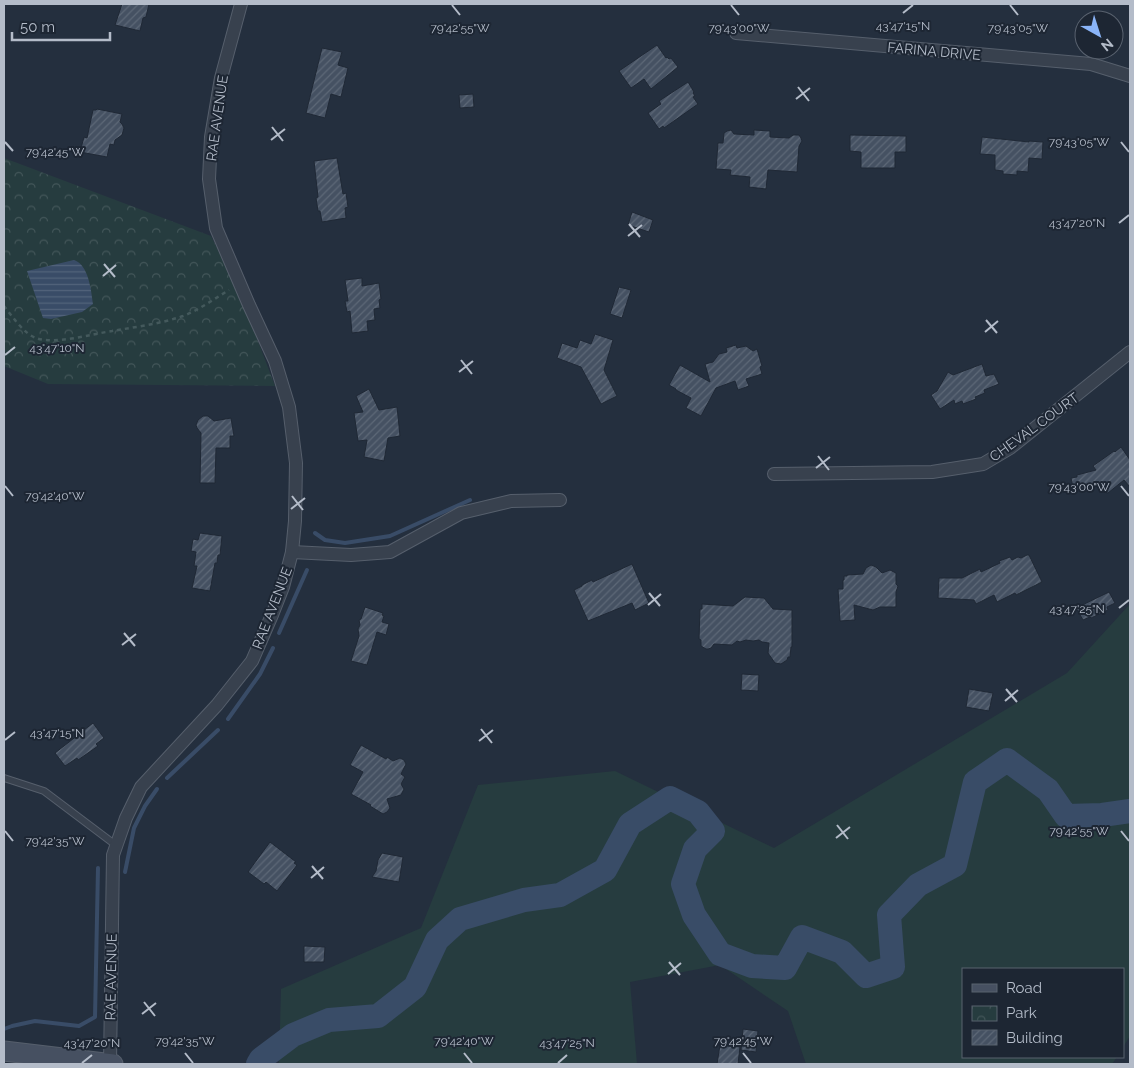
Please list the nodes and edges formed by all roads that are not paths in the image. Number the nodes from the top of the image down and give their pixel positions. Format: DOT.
graph roads {
  1 [pos="241,4"];
  2 [pos="736,34"];
  3 [pos="1130,76"];
  4 [pos="1130,352"];
  5 [pos="774,474"];
  6 [pos="560,500"];
  7 [pos="292,552"];
  8 [pos="4,778"];
  9 [pos="117,846"];
  10 [pos="10,1051"];
  11 [pos="112,1064"];
  1 -- 7 [label="street, RAE AVENUE"];
  2 -- 3 [label="street, FARINA DRIVE"];
  4 -- 5 [label="street, CHEVAL COURT"];
  6 -- 7 [label="street"];
  7 -- 9 [label="street, RAE AVENUE"];
  8 -- 9 [label="lane"];
  9 -- 11 [label="street, RAE AVENUE"];
  10 -- 11 [label="main road"];
}
